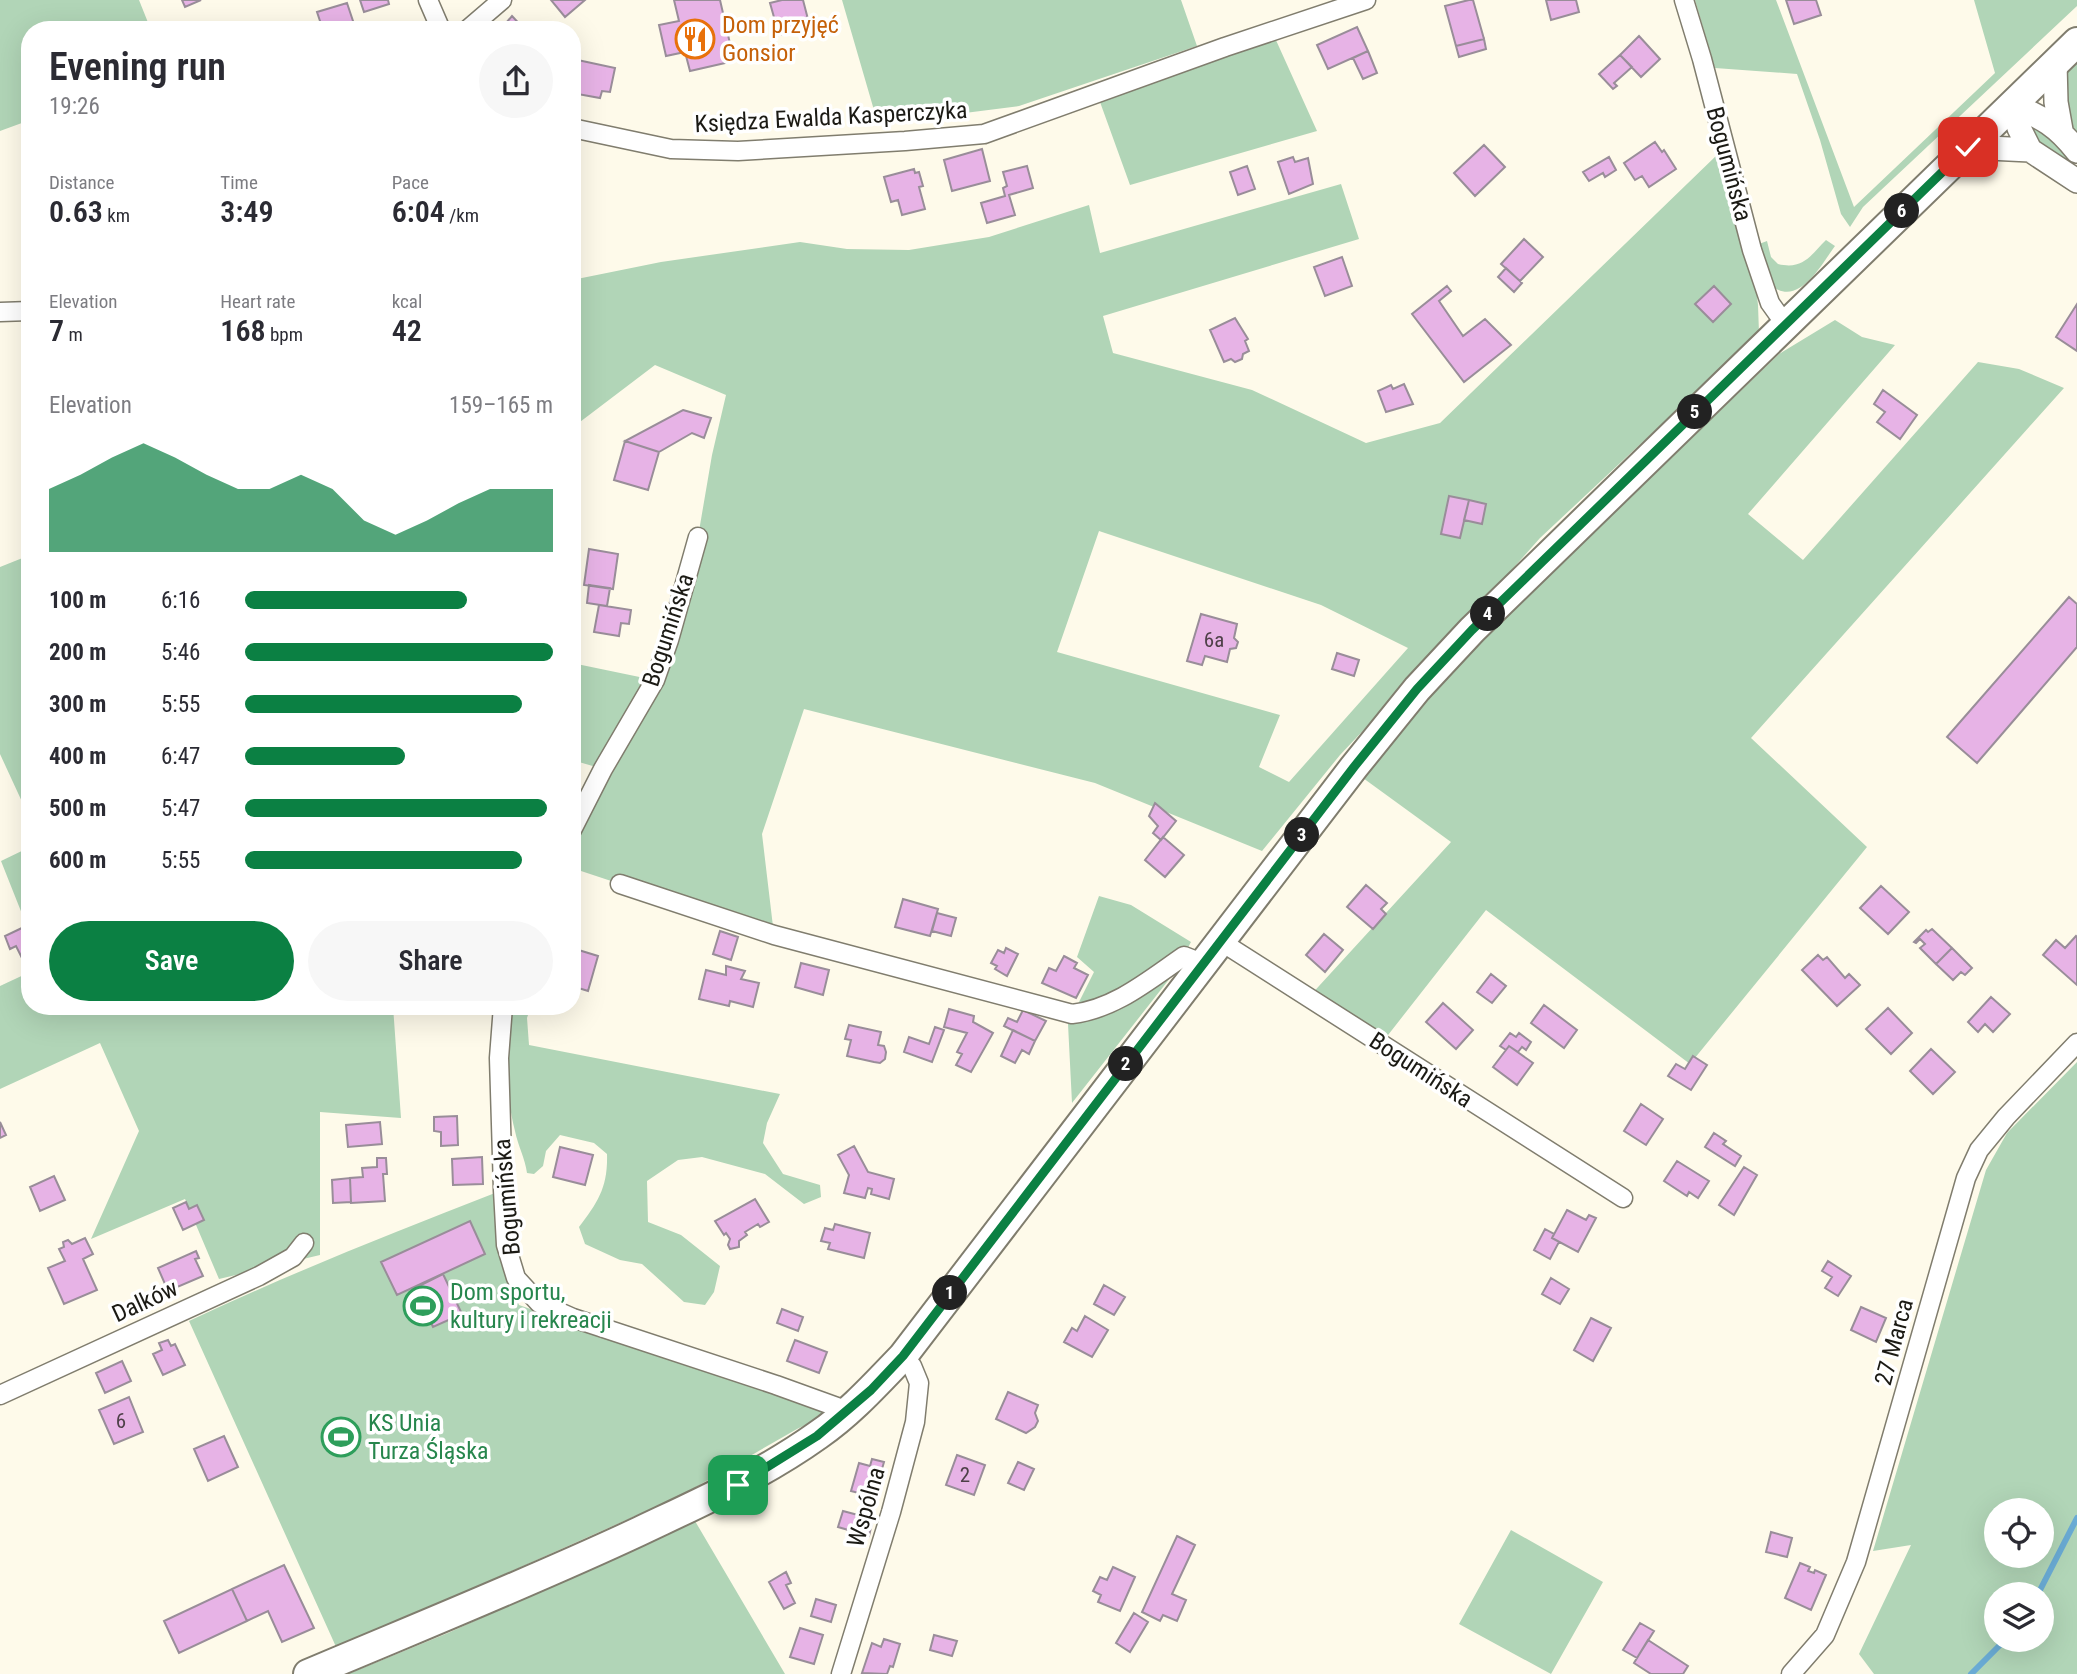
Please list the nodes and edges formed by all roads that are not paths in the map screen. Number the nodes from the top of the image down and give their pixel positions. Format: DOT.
graph roads {
  1 [pos="428,0"];
  2 [pos="502,0"];
  3 [pos="1366,0"];
  4 [pos="1684,0"];
  5 [pos="438,21"];
  6 [pos="478,21"];
  7 [pos="2077,41"];
  8 [pos="2055,63"];
  9 [pos="2012,104"];
  10 [pos="581,130"];
  11 [pos="2061,130"];
  12 [pos="1968,147"];
  13 [pos="2030,150"];
  14 [pos="2077,151"];
  15 [pos="2077,181"];
  16 [pos="21,311"];
  17 [pos="0,312"];
  18 [pos="1786,324"];
  19 [pos="698,537"];
  20 [pos="581,812"];
  21 [pos="620,884"];
  22 [pos="1220,942"];
  23 [pos="1202,963"];
  24 [pos="502,1015"];
  25 [pos="2077,1043"];
  26 [pos="1623,1198"];
  27 [pos="304,1243"];
  28 [pos="903,1356"];
  29 [pos="0,1395"];
  30 [pos="848,1411"];
  31 [pos="309,1674"];
  32 [pos="841,1674"];
  33 [pos="1791,1674"];
  1 -- 5 [label="street"];
  2 -- 6 [label="street"];
  3 -- 10 [label="street, Księdza Ewalda Kasperczyka"];
  4 -- 18 [label="street, Bogumińska"];
  7 -- 8 [label="main road"];
  8 -- 9 [label="main road"];
  8 -- 11 [label="street"];
  9 -- 11 [label="street"];
  9 -- 12 [label="main road"];
  9 -- 13 [label="street"];
  11 -- 14 [label="street"];
  12 -- 13 [label="street"];
  12 -- 18 [label="main road"];
  13 -- 15 [label="street"];
  16 -- 17 [label="street"];
  18 -- 22 [label="main road"];
  19 -- 20 [label="street, Bogumińska"];
  21 -- 23 [label="street"];
  22 -- 23 [label="main road"];
  22 -- 26 [label="street, Bogumińska"];
  23 -- 28 [label="main road"];
  24 -- 30 [label="street, Bogumińska"];
  25 -- 33 [label="street, 27 Marca"];
  27 -- 29 [label="street, Dalków"];
  28 -- 30 [label="main road"];
  28 -- 32 [label="street, Wspólna"];
  30 -- 31 [label="main road"];
}
